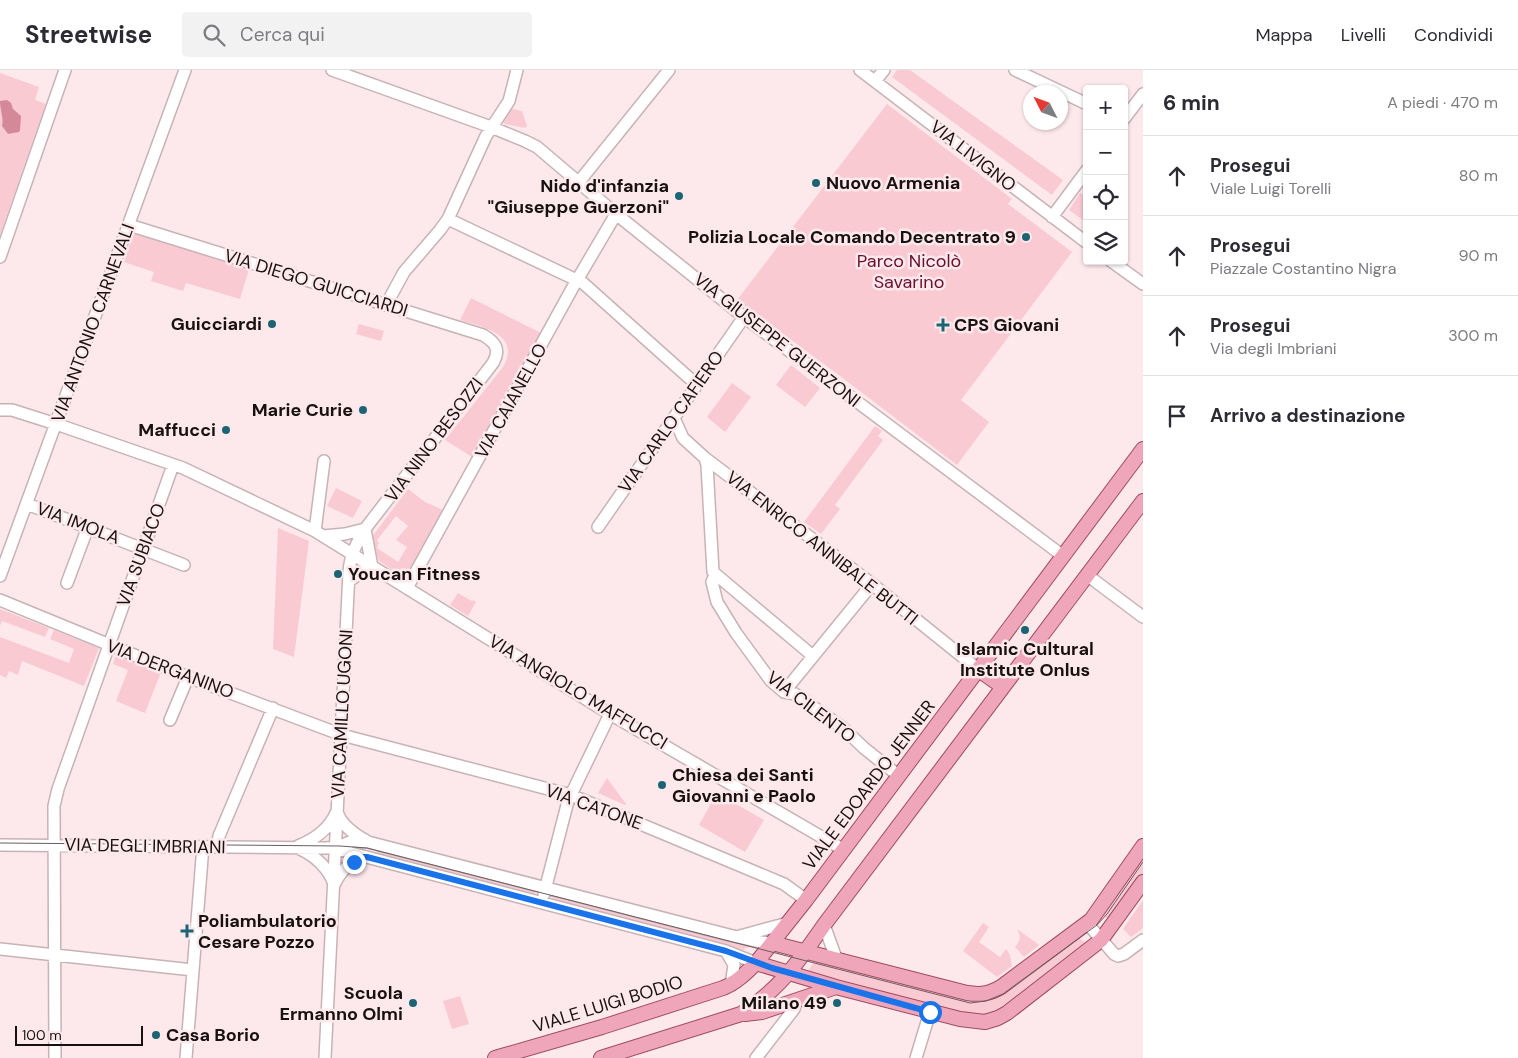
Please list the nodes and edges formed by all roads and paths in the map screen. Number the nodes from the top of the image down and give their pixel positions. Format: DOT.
graph roads {
  1 [pos="65,70"];
  2 [pos="185,70"];
  3 [pos="332,70"];
  4 [pos="517,70"];
  5 [pos="668,70"];
  6 [pos="860,70"];
  7 [pos="884,70"];
  8 [pos="1015,70"];
  9 [pos="875,81"];
  10 [pos="1143,94"];
  11 [pos="1083,102"];
  12 [pos="1128,114"];
  13 [pos="491,127"];
  14 [pos="1083,175"];
  15 [pos="578,183"];
  16 [pos="616,214"];
  17 [pos="1052,217"];
  18 [pos="448,218"];
  19 [pos="129,225"];
  20 [pos="1083,240"];
  21 [pos="0,257"];
  22 [pos="1117,265"];
  23 [pos="578,280"];
  24 [pos="1143,284"];
  25 [pos="386,305"];
  26 [pos="744,317"];
  27 [pos="497,348"];
  28 [pos="697,386"];
  29 [pos="0,410"];
  30 [pos="674,418"];
  31 [pos="56,424"];
  32 [pos="1143,449"];
  33 [pos="705,458"];
  34 [pos="324,461"];
  35 [pos="173,465"];
  36 [pos="1143,501"];
  37 [pos="27,504"];
  38 [pos="88,527"];
  39 [pos="598,527"];
  40 [pos="365,529"];
  41 [pos="319,534"];
  42 [pos="144,549"];
  43 [pos="352,555"];
  44 [pos="1063,556"];
  45 [pos="184,566"];
  46 [pos="372,568"];
  47 [pos="714,574"];
  48 [pos="1087,575"];
  49 [pos="0,576"];
  50 [pos="349,581"];
  51 [pos="67,583"];
  52 [pos="872,584"];
  53 [pos="407,588"];
  54 [pos="0,600"];
  55 [pos="1143,617"];
  56 [pos="109,645"];
  57 [pos="813,656"];
  58 [pos="979,670"];
  59 [pos="188,677"];
  60 [pos="1003,687"];
  61 [pos="784,692"];
  62 [pos="273,708"];
  63 [pos="610,714"];
  64 [pos="170,720"];
  65 [pos="342,735"];
  66 [pos="899,776"];
  67 [pos="570,795"];
  68 [pos="337,809"];
  69 [pos="372,842"];
  70 [pos="0,845"];
  71 [pos="54,845"];
  72 [pos="203,846"];
  73 [pos="1143,846"];
  74 [pos="217,847"];
  75 [pos="290,847"];
  76 [pos="336,847"];
  77 [pos="844,850"];
  78 [pos="367,857"];
  79 [pos="1143,882"];
  80 [pos="334,886"];
  81 [pos="546,888"];
  82 [pos="806,900"];
  83 [pos="542,902"];
  84 [pos="788,923"];
  85 [pos="1087,923"];
  86 [pos="824,925"];
  87 [pos="735,937"];
  88 [pos="1101,940"];
  89 [pos="1143,940"];
  90 [pos="772,943"];
  91 [pos="0,949"];
  92 [pos="726,951"];
  93 [pos="805,951"];
  94 [pos="55,955"];
  95 [pos="836,958"];
  96 [pos="756,963"];
  97 [pos="193,970"];
  98 [pos="789,973"];
  99 [pos="731,985"];
  100 [pos="836,987"];
  101 [pos="797,1000"];
  102 [pos="930,1012"];
  103 [pos="741,1014"];
  104 [pos="631,1053"];
  105 [pos="607,1057"];
  106 [pos="54,1058"];
  107 [pos="186,1058"];
  108 [pos="325,1058"];
  109 [pos="495,1058"];
  110 [pos="756,1058"];
  111 [pos="916,1058"];
  1 -- 21 [label="street"];
  2 -- 19 [label="street, VIA ANTONIO CARNEVALI"];
  3 -- 13 [label="street, VIA GIUSEPPE GUERZONI"];
  4 -- 13 [label="street"];
  5 -- 15 [label="street"];
  6 -- 9 [label="street, VIA LIVIGNO"];
  7 -- 9 [label="street"];
  8 -- 11 [label="street"];
  9 -- 17 [label="street, VIA LIVIGNO"];
  10 -- 12 [label="street"];
  13 -- 15 [label="street, VIA GIUSEPPE GUERZONI"];
  13 -- 18 [label="street"];
  14 -- 17 [label="street"];
  15 -- 16 [label="street, VIA GIUSEPPE GUERZONI"];
  16 -- 23 [label="street, VIA CAIANELLO"];
  16 -- 26 [label="street, VIA GIUSEPPE GUERZONI"];
  17 -- 20 [label="street, VIA LIVIGNO"];
  18 -- 23 [label="street"];
  18 -- 25 [label="street"];
  19 -- 25 [label="street, VIA DIEGO GUICCIARDI"];
  19 -- 31 [label="street, VIA ANTONIO CARNEVALI"];
  22 -- 24 [label="street"];
  23 -- 28 [label="street"];
  23 -- 53 [label="street, VIA CAIANELLO"];
  25 -- 27 [label="street, VIA DIEGO GUICCIARDI"];
  26 -- 28 [label="street, VIA CARLO CAFIERO"];
  26 -- 44 [label="street, VIA GIUSEPPE GUERZONI"];
  27 -- 40 [label="street, VIA NINO BESOZZI"];
  28 -- 30 [label="street, VIA CARLO CAFIERO"];
  29 -- 31 [label="street, VIA ANGIOLO MAFFUCCI"];
  30 -- 33 [label="street, VIA ENRICO ANNIBALE BUTTI"];
  30 -- 39 [label="street, VIA CARLO CAFIERO"];
  31 -- 35 [label="street, VIA ANGIOLO MAFFUCCI"];
  31 -- 37 [label="street, VIA ANTONIO CARNEVALI"];
  32 -- 44 [label="main road, VIALE EDOARDO JENNER"];
  33 -- 47 [label="street, VIA CILENTO"];
  33 -- 52 [label="street, VIA ENRICO ANNIBALE BUTTI"];
  34 -- 41 [label="street"];
  35 -- 41 [label="street, VIA ANGIOLO MAFFUCCI"];
  35 -- 42 [label="street, VIA SUBIACO"];
  36 -- 48 [label="main road"];
  37 -- 38 [label="street, VIA IMOLA"];
  37 -- 49 [label="street, VIA ANTONIO CARNEVALI"];
  38 -- 42 [label="street, VIA IMOLA"];
  38 -- 51 [label="street"];
  40 -- 41 [label="street"];
  40 -- 43 [label="street, VIA NINO BESOZZI"];
  40 -- 46 [label="street"];
  41 -- 43 [label="street, VIA ANGIOLO MAFFUCCI"];
  42 -- 45 [label="street, VIA IMOLA"];
  42 -- 56 [label="street, VIA SUBIACO"];
  43 -- 46 [label="street, VIA ANGIOLO MAFFUCCI"];
  43 -- 50 [label="street, VIA CAMILLO UGONI"];
  44 -- 58 [label="main road, VIALE EDOARDO JENNER"];
  46 -- 50 [label="street"];
  46 -- 53 [label="street, VIA ANGIOLO MAFFUCCI"];
  47 -- 57 [label="street"];
  47 -- 61 [label="street, VIA CILENTO"];
  48 -- 55 [label="street"];
  48 -- 60 [label="main road"];
  50 -- 65 [label="street, VIA CAMILLO UGONI"];
  52 -- 57 [label="street"];
  52 -- 58 [label="street, VIA ENRICO ANNIBALE BUTTI"];
  53 -- 63 [label="street, VIA ANGIOLO MAFFUCCI"];
  54 -- 56 [label="street, VIA DERGANINO"];
  56 -- 59 [label="street, VIA DERGANINO"];
  56 -- 71 [label="street, VIA SUBIACO"];
  57 -- 61 [label="street"];
  58 -- 60 [label="main road"];
  58 -- 66 [label="main road, VIALE EDOARDO JENNER"];
  59 -- 62 [label="street, VIA DERGANINO"];
  59 -- 64 [label="street"];
  60 -- 86 [label="main road"];
  61 -- 66 [label="street, VIA CILENTO"];
  62 -- 65 [label="street, VIA DERGANINO"];
  62 -- 74 [label="street"];
  63 -- 67 [label="street"];
  63 -- 77 [label="street, VIA ANGIOLO MAFFUCCI"];
  65 -- 67 [label="street, VIA CATONE"];
  65 -- 68 [label="street, VIA CAMILLO UGONI"];
  66 -- 77 [label="main road, VIALE EDOARDO JENNER"];
  67 -- 81 [label="street"];
  67 -- 82 [label="street, VIA CATONE"];
  68 -- 69 [label="street, VIA DEGLI IMBRIANI"];
  68 -- 75 [label="street, VIA DEGLI IMBRIANI"];
  68 -- 76 [label="street, VIA CAMILLO UGONI"];
  69 -- 76 [label="street, VIA DEGLI IMBRIANI"];
  69 -- 81 [label="street, VIA DEGLI IMBRIANI"];
  70 -- 71 [label="street, VIA DEGLI IMBRIANI"];
  71 -- 72 [label="street, VIA DEGLI IMBRIANI"];
  71 -- 94 [label="street, VIA SUBIACO"];
  72 -- 74 [label="street, VIA DEGLI IMBRIANI"];
  72 -- 97 [label="street"];
  73 -- 85 [label="main road"];
  74 -- 75 [label="street, VIA DEGLI IMBRIANI"];
  75 -- 76 [label="street, VIA DEGLI IMBRIANI"];
  75 -- 80 [label="street, VIA DEGLI IMBRIANI"];
  76 -- 78 [label="street, VIA DEGLI IMBRIANI"];
  76 -- 80 [label="street, VIA CAMILLO UGONI"];
  77 -- 82 [label="main road, VIALE EDOARDO JENNER"];
  78 -- 80 [label="street"];
  78 -- 83 [label="street, VIA DEGLI IMBRIANI"];
  79 -- 88 [label="main road"];
  80 -- 108 [label="street, VIA CAMILLO UGONI"];
  81 -- 83 [label="street"];
  81 -- 87 [label="street, VIA DEGLI IMBRIANI"];
  82 -- 84 [label="main road, VIALE EDOARDO JENNER"];
  83 -- 92 [label="street, VIA DEGLI IMBRIANI"];
  84 -- 87 [label="street"];
  84 -- 90 [label="main road, VIALE EDOARDO JENNER"];
  85 -- 88 [label="street"];
  85 -- 95 [label="main road"];
  86 -- 93 [label="main road"];
  86 -- 95 [label="street"];
  87 -- 90 [label="street, VIA DEGLI IMBRIANI"];
  88 -- 89 [label="street"];
  88 -- 102 [label="main road"];
  90 -- 93 [label="main road"];
  90 -- 96 [label="main road, VIALE EDOARDO JENNER"];
  91 -- 94 [label="street"];
  92 -- 96 [label="street, VIA DEGLI IMBRIANI"];
  92 -- 99 [label="street"];
  93 -- 95 [label="main road"];
  93 -- 98 [label="main road"];
  94 -- 97 [label="street"];
  94 -- 106 [label="street, VIA SUBIACO"];
  96 -- 98 [label="main road"];
  96 -- 99 [label="main road, VIALE EDOARDO JENNER"];
  97 -- 107 [label="street"];
  98 -- 100 [label="main road"];
  98 -- 103 [label="main road"];
  99 -- 109 [label="main road, VIALE LUIGI BODIO"];
  100 -- 101 [label="main road"];
  100 -- 102 [label="main road"];
  101 -- 103 [label="main road"];
  101 -- 110 [label="street"];
  102 -- 111 [label="street"];
  103 -- 104 [label="main road"];
  104 -- 105 [label="main road"];
}
